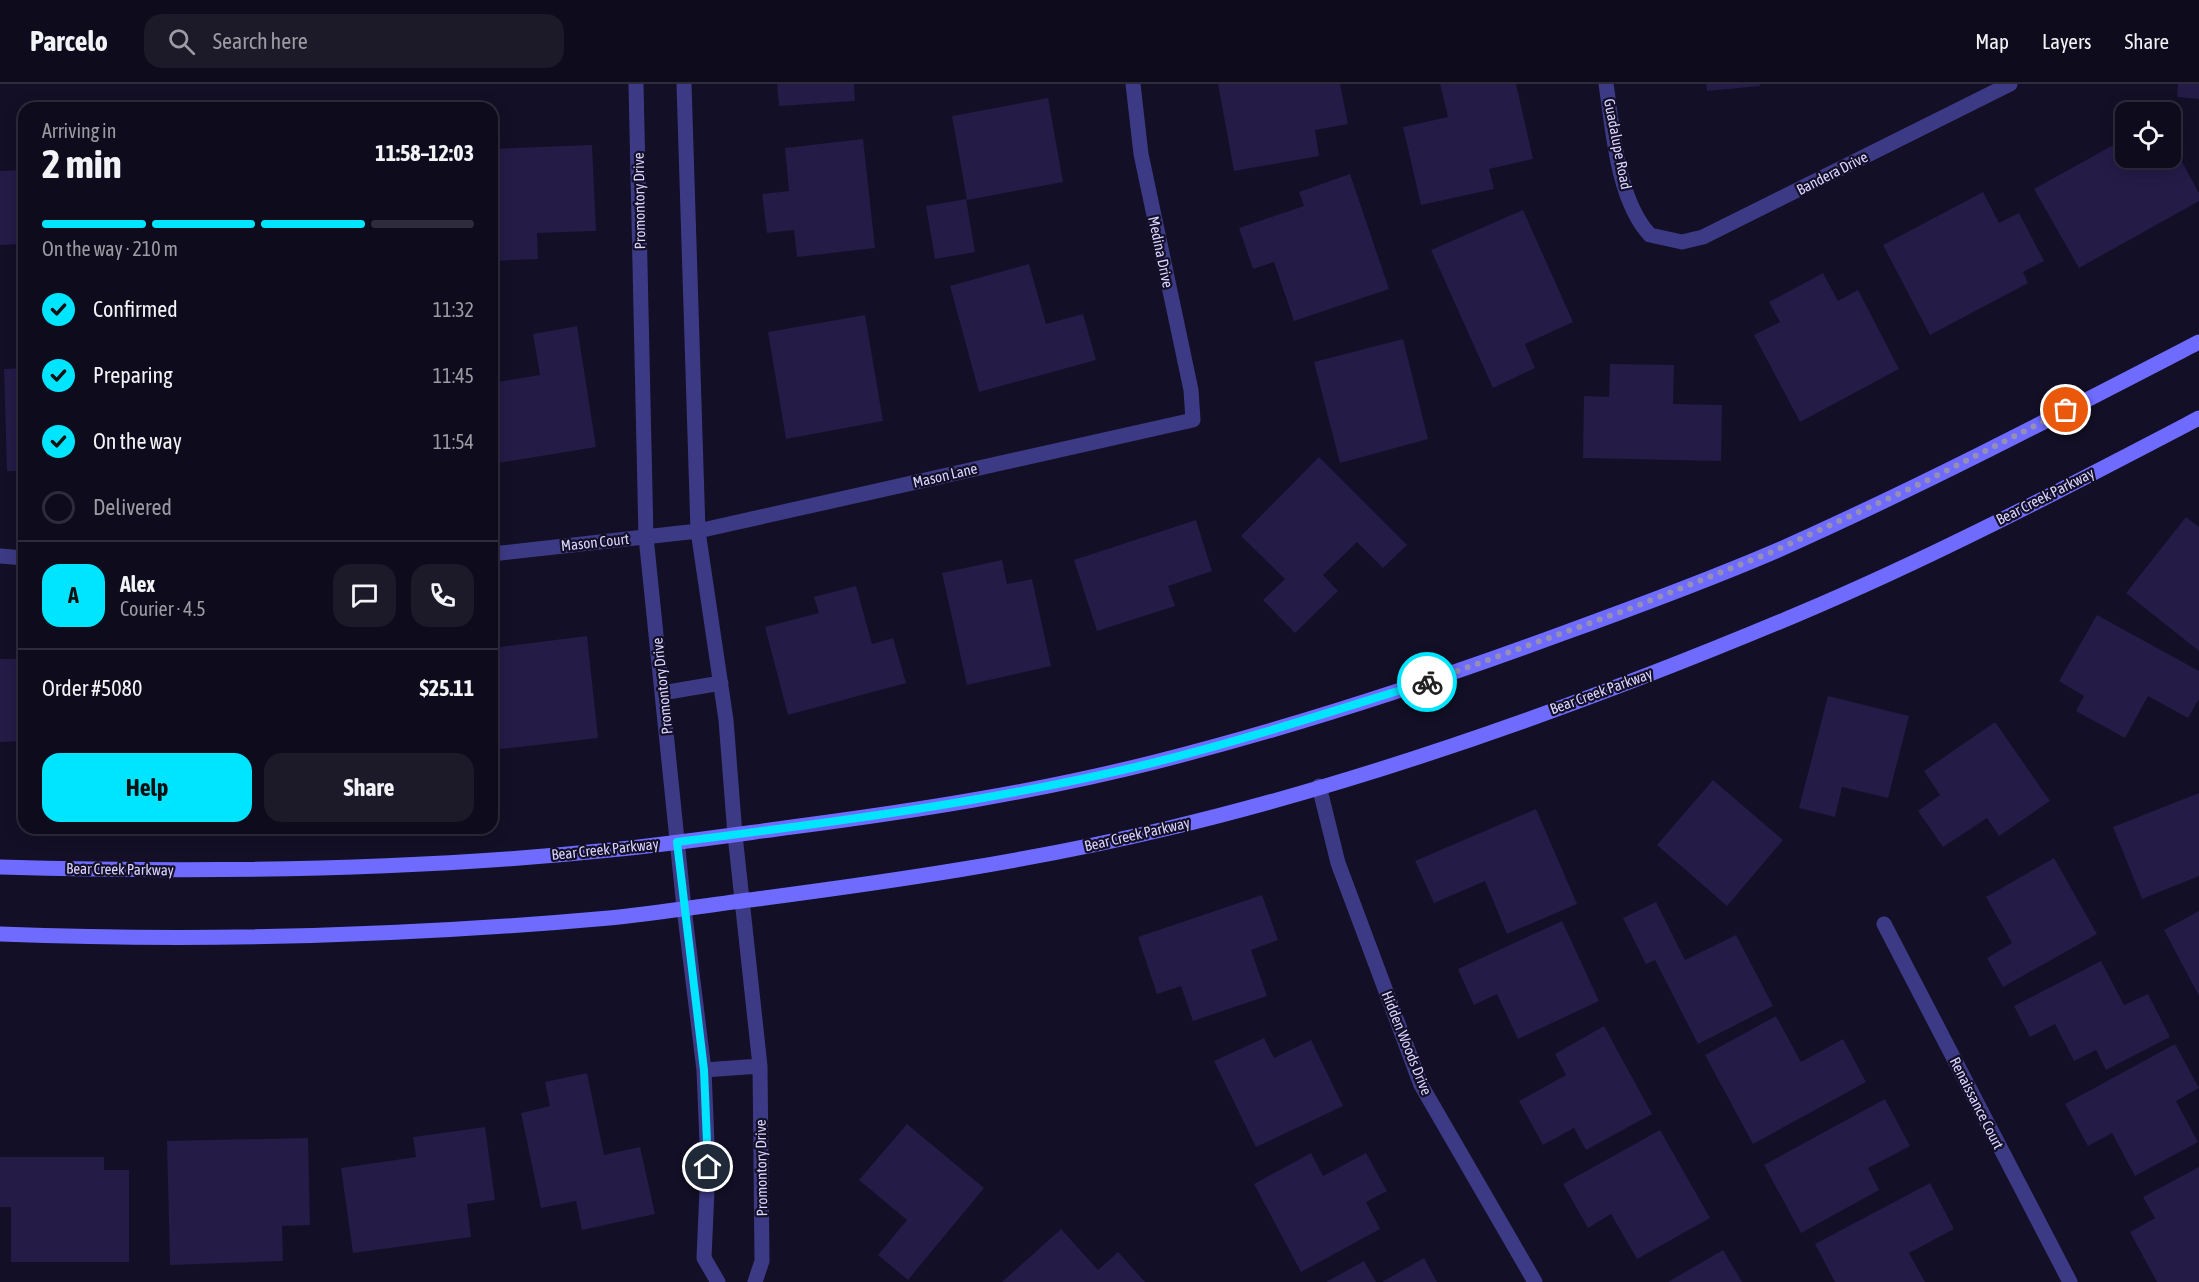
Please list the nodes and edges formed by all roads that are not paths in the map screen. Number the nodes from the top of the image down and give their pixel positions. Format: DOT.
graph roads {
  1 [pos="636,84"];
  2 [pos="684,84"];
  3 [pos="1133,84"];
  4 [pos="1606,84"];
  5 [pos="2010,84"];
  6 [pos="1650,235"];
  7 [pos="2199,342"];
  8 [pos="2199,418"];
  9 [pos="1193,420"];
  10 [pos="698,531"];
  11 [pos="646,537"];
  12 [pos="498,553"];
  13 [pos="0,556"];
  14 [pos="18,558"];
  15 [pos="721,683"];
  16 [pos="662,693"];
  17 [pos="1319,786"];
  18 [pos="735,835"];
  19 [pos="677,842"];
  20 [pos="0,867"];
  21 [pos="742,900"];
  22 [pos="684,908"];
  23 [pos="1884,924"];
  24 [pos="0,934"];
  25 [pos="760,1066"];
  26 [pos="704,1070"];
  27 [pos="718,1282"];
  28 [pos="755,1282"];
  29 [pos="1535,1282"];
  30 [pos="2070,1282"];
  1 -- 11 [label="street, Promontory Drive"];
  2 -- 10 [label="street, Promontory Drive"];
  3 -- 9 [label="street, Medina Drive"];
  4 -- 6 [label="street, Guadalupe Road"];
  5 -- 6 [label="street, Bandera Drive"];
  7 -- 18 [label="main road, Bear Creek Parkway"];
  8 -- 17 [label="main road, Bear Creek Parkway"];
  9 -- 10 [label="street, Mason Lane"];
  10 -- 11 [label="street, Mason Court"];
  10 -- 15 [label="street, Promontory Drive"];
  11 -- 12 [label="street, Mason Court"];
  11 -- 16 [label="street, Promontory Drive"];
  13 -- 14 [label="street"];
  15 -- 16 [label="street"];
  15 -- 18 [label="street, Promontory Drive"];
  16 -- 19 [label="street, Promontory Drive"];
  17 -- 21 [label="main road, Bear Creek Parkway"];
  17 -- 29 [label="street, Hidden Woods Drive"];
  18 -- 19 [label="main road, Bear Creek Parkway"];
  18 -- 21 [label="street, Promontory Drive"];
  19 -- 20 [label="main road, Bear Creek Parkway"];
  19 -- 22 [label="street, Promontory Drive"];
  21 -- 22 [label="main road, Bear Creek Parkway"];
  21 -- 25 [label="street, Promontory Drive"];
  22 -- 24 [label="main road, Bear Creek Parkway"];
  22 -- 26 [label="street, Promontory Drive"];
  23 -- 30 [label="street, Renaissance Court"];
  25 -- 26 [label="street"];
  25 -- 28 [label="street, Promontory Drive"];
  26 -- 27 [label="street, Promontory Drive"];
}
